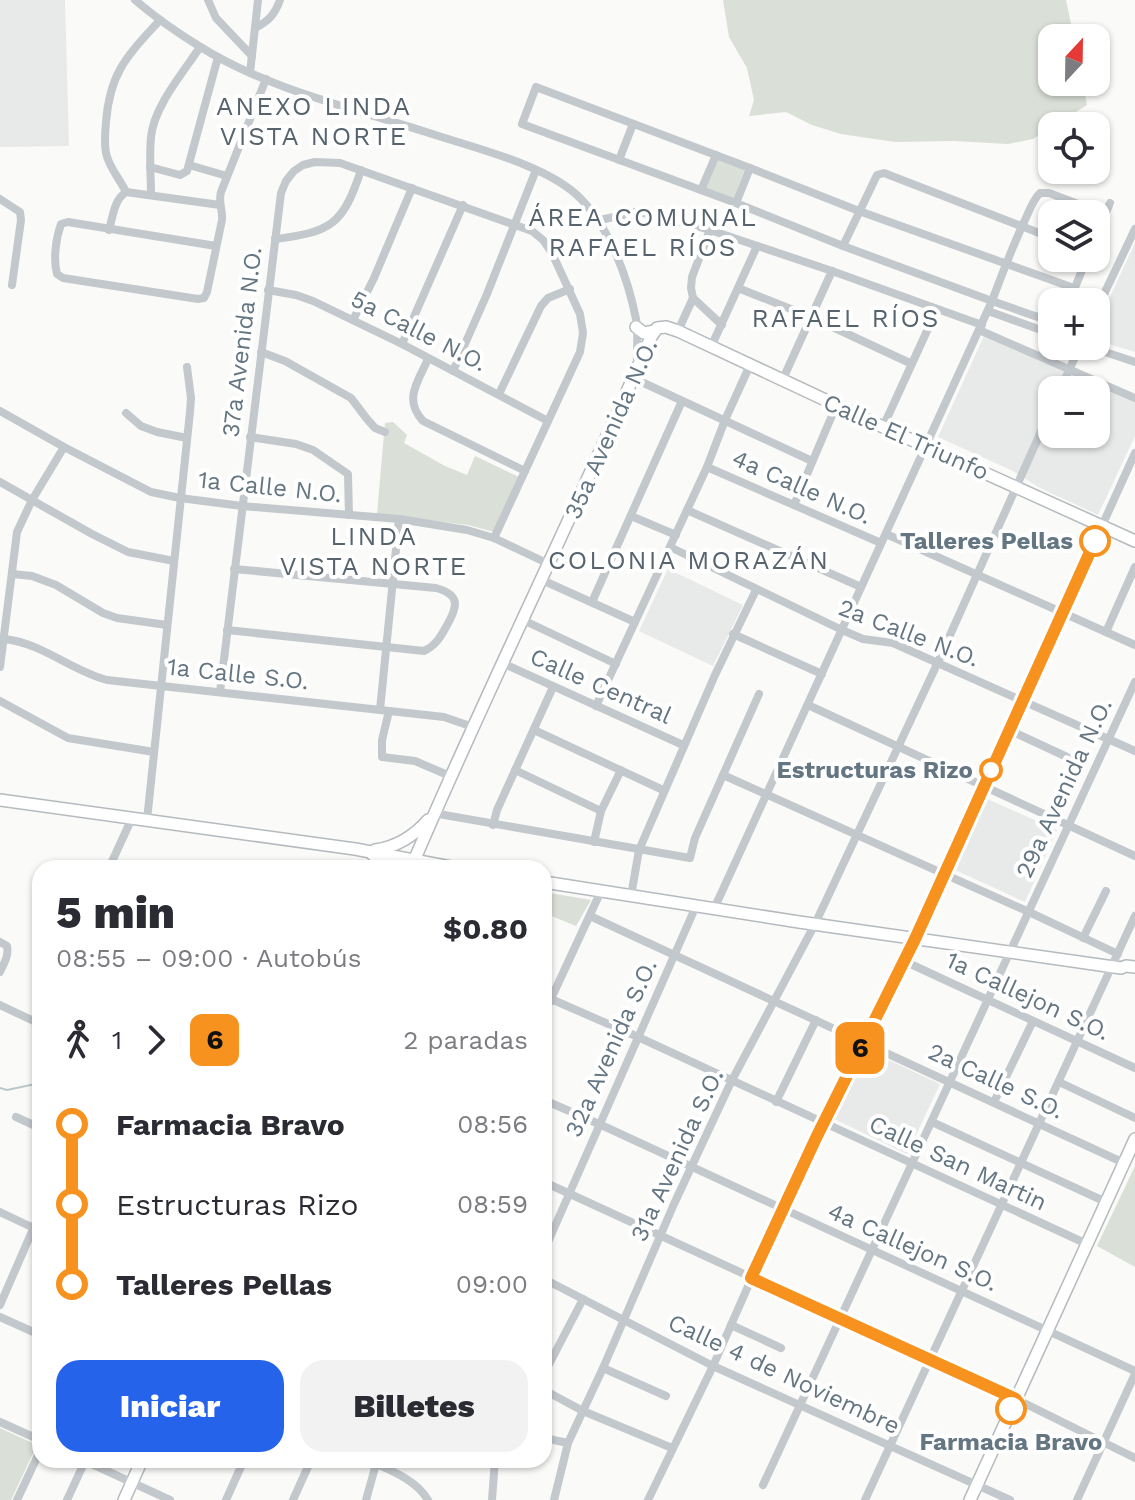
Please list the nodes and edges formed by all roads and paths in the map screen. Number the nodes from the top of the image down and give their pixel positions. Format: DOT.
graph roads {
  1 [pos="135,0"];
  2 [pos="208,0"];
  3 [pos="258,0"];
  4 [pos="280,0"];
  5 [pos="160,20"];
  6 [pos="255,28"];
  7 [pos="200,47"];
  8 [pos="252,56"];
  9 [pos="218,57"];
  10 [pos="250,73"];
  11 [pos="266,79"];
  12 [pos="633,124"];
  13 [pos="716,155"];
  14 [pos="619,160"];
  15 [pos="189,165"];
  16 [pos="150,167"];
  17 [pos="750,168"];
  18 [pos="361,170"];
  19 [pos="536,170"];
  20 [pos="227,176"];
  21 [pos="412,188"];
  22 [pos="701,190"];
  23 [pos="126,192"];
  24 [pos="151,195"];
  25 [pos="0,199"];
  26 [pos="1067,200"];
  27 [pos="736,203"];
  28 [pos="220,205"];
  29 [pos="463,205"];
  30 [pos="859,211"];
  31 [pos="600,220"];
  32 [pos="515,223"];
  33 [pos="1022,226"];
  34 [pos="1135,229"];
  35 [pos="109,230"];
  36 [pos="710,230"];
  37 [pos="1038,232"];
  38 [pos="275,239"];
  39 [pos="216,246"];
  40 [pos="757,246"];
  41 [pos="843,246"];
  42 [pos="1006,263"];
  43 [pos="832,271"];
  44 [pos="1081,272"];
  45 [pos="12,285"];
  46 [pos="738,288"];
  47 [pos="1074,288"];
  48 [pos="1107,288"];
  49 [pos="570,289"];
  50 [pos="268,290"];
  51 [pos="693,298"];
  52 [pos="992,301"];
  53 [pos="937,309"];
  54 [pos="988,311"];
  55 [pos="811,317"];
  56 [pos="1038,317"];
  57 [pos="353,320"];
  58 [pos="722,325"];
  59 [pos="636,327"];
  60 [pos="981,328"];
  61 [pos="658,329"];
  62 [pos="1038,329"];
  63 [pos="678,331"];
  64 [pos="402,344"];
  65 [pos="711,347"];
  66 [pos="261,352"];
  67 [pos="1110,354"];
  68 [pos="428,359"];
  69 [pos="1073,360"];
  70 [pos="1135,362"];
  71 [pos="912,364"];
  72 [pos="750,365"];
  73 [pos="187,367"];
  74 [pos="1069,369"];
  75 [pos="453,371"];
  76 [pos="635,374"];
  77 [pos="1066,376"];
  78 [pos="782,381"];
  79 [pos="499,394"];
  80 [pos="1135,398"];
  81 [pos="682,401"];
  82 [pos="836,406"];
  83 [pos="0,411"];
  84 [pos="126,413"];
  85 [pos="725,420"];
  86 [pos="548,421"];
  87 [pos="883,427"];
  88 [pos="385,432"];
  89 [pos="250,437"];
  90 [pos="1038,437"];
  91 [pos="187,438"];
  92 [pos="926,446"];
  93 [pos="64,447"];
  94 [pos="1135,453"];
  95 [pos="812,461"];
  96 [pos="707,467"];
  97 [pos="525,471"];
  98 [pos="0,482"];
  99 [pos="1015,486"];
  100 [pos="180,498"];
  101 [pos="32,500"];
  102 [pos="794,505"];
  103 [pos="242,506"];
  104 [pos="687,510"];
  105 [pos="349,515"];
  106 [pos="631,516"];
  107 [pos="399,519"];
  108 [pos="1102,526"];
  109 [pos="886,534"];
  110 [pos="676,535"];
  111 [pos="494,538"];
  112 [pos="1135,541"];
  113 [pos="881,543"];
  114 [pos="670,547"];
  115 [pos="174,561"];
  116 [pos="549,564"];
  117 [pos="1135,567"];
  118 [pos="234,569"];
  119 [pos="12,574"];
  120 [pos="977,574"];
  121 [pos="542,580"];
  122 [pos="392,583"];
  123 [pos="861,587"];
  124 [pos="756,590"];
  125 [pos="592,602"];
  126 [pos="1063,612"];
  127 [pos="523,620"];
  128 [pos="635,622"];
  129 [pos="167,625"];
  130 [pos="227,630"];
  131 [pos="842,630"];
  132 [pos="1106,632"];
  133 [pos="733,634"];
  134 [pos="5,639"];
  135 [pos="1135,645"];
  136 [pos="385,647"];
  137 [pos="938,662"];
  138 [pos="502,663"];
  139 [pos="616,664"];
  140 [pos="0,667"];
  141 [pos="822,674"];
  142 [pos="1135,682"];
  143 [pos="161,685"];
  144 [pos="553,687"];
  145 [pos="220,692"];
  146 [pos="759,694"];
  147 [pos="1023,700"];
  148 [pos="0,701"];
  149 [pos="808,705"];
  150 [pos="596,706"];
  151 [pos="384,710"];
  152 [pos="473,727"];
  153 [pos="534,730"];
  154 [pos="1009,730"];
  155 [pos="1109,739"];
  156 [pos="683,745"];
  157 [pos="898,747"];
  158 [pos="1135,751"];
  159 [pos="154,752"];
  160 [pos="1067,757"];
  161 [pos="515,770"];
  162 [pos="621,770"];
  163 [pos="723,775"];
  164 [pos="450,776"];
  165 [pos="984,786"];
  166 [pos="663,790"];
  167 [pos="767,794"];
  168 [pos="0,800"];
  169 [pos="601,811"];
  170 [pos="433,813"];
  171 [pos="132,818"];
  172 [pos="147,820"];
  173 [pos="493,825"];
  174 [pos="1069,826"];
  175 [pos="856,835"];
  176 [pos="594,842"];
  177 [pos="639,850"];
  178 [pos="366,851"];
  179 [pos="1135,856"];
  180 [pos="113,860"];
  181 [pos="380,860"];
  182 [pos="398,860"];
  183 [pos="414,860"];
  184 [pos="944,874"];
  185 [pos="552,883"];
  186 [pos="601,891"];
  187 [pos="1106,891"];
  188 [pos="631,896"];
  189 [pos="696,906"];
  190 [pos="714,909"];
  191 [pos="1029,912"];
  192 [pos="590,916"];
  193 [pos="1135,916"];
  194 [pos="815,924"];
  195 [pos="1083,938"];
  196 [pos="915,939"];
  197 [pos="3,944"];
  198 [pos="1118,954"];
  199 [pos="675,955"];
  200 [pos="1008,958"];
  201 [pos="904,961"];
  202 [pos="1117,967"];
  203 [pos="1135,967"];
  204 [pos="0,972"];
  205 [pos="1135,974"];
  206 [pos="552,997"];
  207 [pos="552,999"];
  208 [pos="989,1000"];
  209 [pos="774,1001"];
  210 [pos="0,1005"];
  211 [pos="32,1018"];
  212 [pos="816,1020"];
  213 [pos="1033,1021"];
  214 [pos="638,1037"];
  215 [pos="1078,1041"];
  216 [pos="863,1042"];
  217 [pos="1135,1068"];
  218 [pos="731,1082"];
  219 [pos="950,1082"];
  220 [pos="1059,1082"];
  221 [pos="776,1102"];
  222 [pos="994,1102"];
  223 [pos="552,1103"];
  224 [pos="16,1117"];
  225 [pos="1135,1118"];
  226 [pos="932,1122"];
  227 [pos="1040,1123"];
  228 [pos="32,1124"];
  229 [pos="599,1124"];
  230 [pos="823,1124"];
  231 [pos="1135,1139"];
  232 [pos="1021,1163"];
  233 [pos="1124,1163"];
  234 [pos="912,1164"];
  235 [pos="691,1167"];
  236 [pos="552,1186"];
  237 [pos="569,1193"];
  238 [pos="1106,1202"];
  239 [pos="1002,1205"];
  240 [pos="782,1209"];
  241 [pos="0,1212"];
  242 [pos="32,1227"];
  243 [pos="552,1232"];
  244 [pos="661,1236"];
  245 [pos="32,1239"];
  246 [pos="1087,1244"];
  247 [pos="872,1250"];
  248 [pos="751,1278"];
  249 [pos="552,1283"];
  250 [pos="962,1291"];
  251 [pos="583,1299"];
  252 [pos="0,1305"];
  253 [pos="0,1317"];
  254 [pos="841,1319"];
  255 [pos="623,1320"];
  256 [pos="731,1325"];
  257 [pos="1048,1330"];
  258 [pos="32,1331"];
  259 [pos="781,1348"];
  260 [pos="552,1359"];
  261 [pos="930,1359"];
  262 [pos="713,1366"];
  263 [pos="603,1368"];
  264 [pos="1135,1373"];
  265 [pos="552,1394"];
  266 [pos="666,1396"];
  267 [pos="1016,1399"];
  268 [pos="800,1406"];
  269 [pos="583,1411"];
  270 [pos="0,1422"];
  271 [pos="32,1436"];
  272 [pos="552,1440"];
  273 [pos="1104,1442"];
  274 [pos="568,1443"];
  275 [pos="890,1446"];
  276 [pos="672,1448"];
  277 [pos="1135,1458"];
  278 [pos="32,1468"];
  279 [pos="81,1468"];
  280 [pos="101,1468"];
  281 [pos="138,1468"];
  282 [pos="240,1468"];
  283 [pos="307,1468"];
  284 [pos="371,1468"];
  285 [pos="384,1468"];
  286 [pos="494,1468"];
  287 [pos="132,1482"];
  288 [pos="763,1485"];
  289 [pos="977,1485"];
  290 [pos="17,1500"];
  291 [pos="67,1500"];
  292 [pos="124,1500"];
  293 [pos="170,1500"];
  294 [pos="226,1500"];
  295 [pos="293,1500"];
  296 [pos="366,1500"];
  297 [pos="428,1500"];
  298 [pos="492,1500"];
  299 [pos="554,1500"];
  300 [pos="648,1500"];
  301 [pos="865,1500"];
  302 [pos="970,1500"];
  303 [pos="1010,1500"];
  304 [pos="1077,1500"];
  1 -- 5 [label="street"];
  2 -- 8 [label="street"];
  3 -- 6 [label="street"];
  4 -- 6 [label="street"];
  5 -- 7 [label="street"];
  5 -- 23 [label="street"];
  6 -- 8 [label="street"];
  7 -- 9 [label="street"];
  7 -- 16 [label="street"];
  8 -- 10 [label="street"];
  9 -- 10 [label="street"];
  9 -- 15 [label="street"];
  10 -- 11 [label="street"];
  11 -- 19 [label="street"];
  11 -- 20 [label="street"];
  12 -- 13 [label="street"];
  12 -- 14 [label="street"];
  12 -- 14 [label="street"];
  13 -- 17 [label="street"];
  13 -- 22 [label="street"];
  14 -- 22 [label="street"];
  15 -- 16 [label="street"];
  15 -- 20 [label="street"];
  16 -- 24 [label="street"];
  17 -- 27 [label="street"];
  17 -- 30 [label="street"];
  18 -- 21 [label="street"];
  18 -- 38 [label="street"];
  18 -- 38 [label="street, 37a Avenida N.O."];
  19 -- 31 [label="street"];
  19 -- 32 [label="street"];
  20 -- 28 [label="street"];
  21 -- 29 [label="street"];
  21 -- 57 [label="street"];
  22 -- 27 [label="street"];
  23 -- 24 [label="street"];
  23 -- 35 [label="street"];
  24 -- 28 [label="street"];
  25 -- 45 [label="street"];
  26 -- 33 [label="street"];
  27 -- 41 [label="street"];
  28 -- 39 [label="street"];
  29 -- 32 [label="street"];
  29 -- 64 [label="street"];
  30 -- 33 [label="street"];
  30 -- 41 [label="street"];
  30 -- 42 [label="street"];
  31 -- 36 [label="street"];
  31 -- 59 [label="street"];
  32 -- 49 [label="street"];
  32 -- 75 [label="street"];
  33 -- 37 [label="street"];
  33 -- 42 [label="street"];
  34 -- 48 [label="street"];
  35 -- 39 [label="street"];
  35 -- 39 [label="street"];
  36 -- 40 [label="street"];
  36 -- 51 [label="street"];
  38 -- 50 [label="street, 37a Avenida N.O."];
  40 -- 43 [label="street"];
  40 -- 46 [label="street"];
  41 -- 52 [label="street"];
  42 -- 47 [label="street"];
  42 -- 52 [label="street"];
  43 -- 53 [label="street"];
  43 -- 55 [label="street"];
  44 -- 47 [label="street"];
  46 -- 55 [label="street"];
  46 -- 58 [label="street"];
  49 -- 79 [label="street"];
  49 -- 86 [label="street"];
  50 -- 57 [label="street, 5a Calle N.O."];
  50 -- 66 [label="street, 37a Avenida N.O."];
  51 -- 58 [label="street"];
  51 -- 63 [label="street"];
  52 -- 54 [label="street"];
  52 -- 56 [label="street"];
  53 -- 60 [label="street"];
  53 -- 71 [label="street"];
  54 -- 60 [label="street"];
  54 -- 62 [label="street"];
  55 -- 71 [label="street"];
  55 -- 78 [label="street"];
  57 -- 64 [label="street, 5a Calle N.O."];
  58 -- 65 [label="street"];
  59 -- 61 [label="main road, Calle El Triunfo"];
  59 -- 76 [label="street"];
  60 -- 74 [label="street"];
  60 -- 92 [label="street"];
  61 -- 63 [label="main road, Calle El Triunfo"];
  61 -- 76 [label="main road, 35a Avenida N.O."];
  63 -- 65 [label="main road, Calle El Triunfo"];
  64 -- 68 [label="street, 5a Calle N.O."];
  65 -- 72 [label="main road, Calle El Triunfo"];
  66 -- 88 [label="street"];
  66 -- 89 [label="street, 37a Avenida N.O."];
  67 -- 70 [label="street"];
  68 -- 75 [label="street, 5a Calle N.O."];
  68 -- 97 [label="street"];
  69 -- 74 [label="street"];
  71 -- 87 [label="street"];
  72 -- 78 [label="main road, Calle El Triunfo"];
  72 -- 85 [label="street"];
  73 -- 91 [label="street"];
  74 -- 77 [label="street"];
  74 -- 80 [label="street"];
  75 -- 79 [label="street, 5a Calle N.O."];
  76 -- 81 [label="street"];
  76 -- 116 [label="main road, 35a Avenida N.O."];
  78 -- 82 [label="main road, Calle El Triunfo"];
  79 -- 86 [label="street, 5a Calle N.O."];
  81 -- 85 [label="street"];
  81 -- 106 [label="street"];
  82 -- 87 [label="main road, Calle El Triunfo"];
  82 -- 95 [label="street"];
  83 -- 93 [label="street, 1a Calle N.O."];
  84 -- 91 [label="street"];
  85 -- 95 [label="street"];
  85 -- 96 [label="street"];
  86 -- 97 [label="street"];
  87 -- 92 [label="main road, Calle El Triunfo"];
  89 -- 103 [label="street, 37a Avenida N.O."];
  89 -- 105 [label="street"];
  90 -- 99 [label="street, 31a Avenida S.O."];
  91 -- 100 [label="street"];
  92 -- 99 [label="main road, Calle El Triunfo"];
  92 -- 109 [label="street"];
  93 -- 100 [label="street, 1a Calle N.O."];
  93 -- 101 [label="street"];
  94 -- 108 [label="street"];
  95 -- 102 [label="street"];
  96 -- 102 [label="street, 4a Calle N.O."];
  96 -- 104 [label="street"];
  97 -- 111 [label="street"];
  98 -- 101 [label="street"];
  99 -- 108 [label="main road, Calle El Triunfo"];
  99 -- 120 [label="street, 31a Avenida S.O."];
  100 -- 103 [label="street, 1a Calle N.O."];
  100 -- 115 [label="street"];
  101 -- 115 [label="street"];
  101 -- 119 [label="street"];
  102 -- 113 [label="street, 4a Calle N.O."];
  103 -- 105 [label="street, 1a Calle N.O."];
  103 -- 118 [label="street, 37a Avenida N.O."];
  104 -- 110 [label="street"];
  104 -- 123 [label="street"];
  105 -- 107 [label="street, 1a Calle N.O."];
  106 -- 110 [label="street"];
  106 -- 125 [label="street"];
  107 -- 111 [label="street, 1a Calle N.O."];
  107 -- 122 [label="street"];
  108 -- 112 [label="main road, Calle El Triunfo"];
  108 -- 126 [label="street"];
  109 -- 113 [label="street"];
  109 -- 120 [label="street"];
  110 -- 114 [label="street"];
  111 -- 116 [label="street, 1a Calle N.O."];
  113 -- 123 [label="street"];
  114 -- 124 [label="street, 2a Calle N.O."];
  114 -- 128 [label="street"];
  115 -- 129 [label="street"];
  116 -- 121 [label="main road, 35a Avenida N.O."];
  117 -- 132 [label="street"];
  118 -- 122 [label="street"];
  118 -- 130 [label="street, 37a Avenida N.O."];
  119 -- 129 [label="street"];
  119 -- 134 [label="street"];
  120 -- 126 [label="street"];
  120 -- 137 [label="street, 31a Avenida S.O."];
  121 -- 125 [label="street"];
  121 -- 127 [label="main road, 35a Avenida N.O."];
  122 -- 136 [label="street"];
  122 -- 136 [label="street"];
  123 -- 131 [label="street"];
  124 -- 131 [label="street, 2a Calle N.O."];
  124 -- 133 [label="street"];
  125 -- 128 [label="street"];
  126 -- 132 [label="street"];
  126 -- 147 [label="street"];
  127 -- 138 [label="main road, 35a Avenida N.O."];
  127 -- 139 [label="street"];
  128 -- 139 [label="street"];
  129 -- 143 [label="street"];
  130 -- 136 [label="street"];
  130 -- 145 [label="street, 37a Avenida N.O."];
  131 -- 137 [label="street, 2a Calle N.O."];
  131 -- 141 [label="street"];
  132 -- 135 [label="street"];
  133 -- 141 [label="street"];
  133 -- 156 [label="street"];
  134 -- 140 [label="street"];
  134 -- 143 [label="street, 1a Calle S.O."];
  136 -- 151 [label="street"];
  137 -- 147 [label="street, 2a Calle N.O."];
  137 -- 157 [label="street, 31a Avenida S.O."];
  138 -- 144 [label="street, Calle Central"];
  138 -- 152 [label="main road, 35a Avenida N.O."];
  139 -- 150 [label="street"];
  141 -- 149 [label="street"];
  142 -- 155 [label="street, 29a Avenida N.O."];
  143 -- 145 [label="street, 1a Calle S.O."];
  143 -- 159 [label="street"];
  144 -- 150 [label="street, Calle Central"];
  144 -- 153 [label="street"];
  145 -- 151 [label="street, 1a Calle S.O."];
  146 -- 163 [label="street"];
  147 -- 154 [label="street"];
  147 -- 155 [label="street, 2a Calle N.O."];
  148 -- 159 [label="street"];
  149 -- 157 [label="street"];
  149 -- 167 [label="street"];
  150 -- 156 [label="street, Calle Central"];
  151 -- 152 [label="street, 1a Calle S.O."];
  151 -- 164 [label="street"];
  152 -- 164 [label="main road, 35a Avenida N.O."];
  153 -- 161 [label="street"];
  153 -- 162 [label="street"];
  154 -- 160 [label="street"];
  154 -- 165 [label="street"];
  155 -- 158 [label="street, 2a Calle N.O."];
  155 -- 174 [label="street, 29a Avenida N.O."];
  156 -- 166 [label="street"];
  157 -- 165 [label="street"];
  157 -- 175 [label="street, 31a Avenida S.O."];
  159 -- 172 [label="street"];
  161 -- 169 [label="street"];
  161 -- 173 [label="street"];
  162 -- 166 [label="street"];
  162 -- 169 [label="street"];
  163 -- 167 [label="street"];
  163 -- 177 [label="street"];
  164 -- 170 [label="main road, 35a Avenida N.O."];
  165 -- 174 [label="street"];
  165 -- 184 [label="street"];
  166 -- 177 [label="street"];
  167 -- 175 [label="street"];
  167 -- 190 [label="street"];
  168 -- 171 [label="main road"];
  169 -- 176 [label="street"];
  170 -- 173 [label="street"];
  170 -- 178 [label="main road"];
  170 -- 183 [label="main road"];
  171 -- 172 [label="main road"];
  171 -- 180 [label="street"];
  172 -- 178 [label="main road"];
  173 -- 176 [label="street"];
  174 -- 179 [label="street"];
  174 -- 191 [label="street, 29a Avenida N.O."];
  175 -- 184 [label="street"];
  175 -- 194 [label="street, 31a Avenida S.O."];
  176 -- 177 [label="street"];
  177 -- 188 [label="street"];
  178 -- 181 [label="main road"];
  178 -- 182 [label="main road"];
  184 -- 191 [label="street"];
  184 -- 196 [label="street"];
  185 -- 186 [label="main road"];
  186 -- 188 [label="main road"];
  186 -- 192 [label="street"];
  187 -- 195 [label="street"];
  188 -- 189 [label="main road"];
  189 -- 190 [label="main road"];
  189 -- 199 [label="street, 32a Avenida S.O."];
  190 -- 194 [label="main road"];
  191 -- 195 [label="street"];
  191 -- 200 [label="street, 29a Avenida N.O."];
  192 -- 199 [label="street, 2a Calle S.O."];
  192 -- 206 [label="street"];
  193 -- 198 [label="street"];
  194 -- 196 [label="main road"];
  194 -- 209 [label="street, 31a Avenida S.O."];
  195 -- 198 [label="street"];
  196 -- 200 [label="main road"];
  196 -- 201 [label="street"];
  197 -- 204 [label="street"];
  198 -- 202 [label="street"];
  199 -- 209 [label="street, 2a Calle S.O."];
  199 -- 214 [label="street, 32a Avenida S.O."];
  200 -- 202 [label="main road"];
  200 -- 208 [label="street, 29a Avenida N.O."];
  201 -- 208 [label="street, 1a Callejon S.O."];
  201 -- 216 [label="street"];
  202 -- 203 [label="main road"];
  202 -- 205 [label="main road"];
  202 -- 215 [label="street"];
  207 -- 214 [label="street, Calle San Martin"];
  208 -- 213 [label="street, 1a Callejon S.O."];
  208 -- 219 [label="street, 29a Avenida N.O."];
  209 -- 212 [label="street, 2a Calle S.O."];
  209 -- 218 [label="street, 31a Avenida S.O."];
  210 -- 211 [label="street"];
  212 -- 216 [label="street, 2a Calle S.O."];
  212 -- 221 [label="street"];
  213 -- 215 [label="street, 1a Callejon S.O."];
  213 -- 222 [label="street"];
  214 -- 218 [label="street, Calle San Martin"];
  214 -- 229 [label="street, 32a Avenida S.O."];
  215 -- 217 [label="street, 1a Callejon S.O."];
  215 -- 220 [label="street"];
  216 -- 219 [label="street, 2a Calle S.O."];
  216 -- 230 [label="street"];
  218 -- 221 [label="street, Calle San Martin"];
  218 -- 235 [label="street, 31a Avenida S.O."];
  219 -- 222 [label="street, 2a Calle S.O."];
  219 -- 226 [label="street, 29a Avenida N.O."];
  220 -- 225 [label="street"];
  220 -- 227 [label="street"];
  221 -- 230 [label="street, Calle San Martin"];
  222 -- 227 [label="street, 2a Calle S.O."];
  223 -- 229 [label="street, 4a Callejon S.O."];
  224 -- 228 [label="street"];
  226 -- 232 [label="street"];
  226 -- 234 [label="street, 29a Avenida N.O."];
  227 -- 232 [label="street"];
  227 -- 233 [label="street, 2a Calle S.O."];
  229 -- 235 [label="street, 4a Callejon S.O."];
  229 -- 237 [label="street, 32a Avenida S.O."];
  230 -- 234 [label="street, Calle San Martin"];
  230 -- 240 [label="street"];
  231 -- 233 [label="main road"];
  232 -- 238 [label="street"];
  232 -- 239 [label="street"];
  233 -- 238 [label="main road"];
  234 -- 239 [label="street, Calle San Martin"];
  234 -- 247 [label="street, 29a Avenida N.O."];
  235 -- 240 [label="street, 4a Callejon S.O."];
  235 -- 244 [label="street, 31a Avenida S.O."];
  236 -- 237 [label="street"];
  237 -- 243 [label="street, 32a Avenida S.O."];
  237 -- 244 [label="street"];
  238 -- 246 [label="main road"];
  239 -- 246 [label="street, Calle San Martin"];
  239 -- 250 [label="street"];
  240 -- 247 [label="street, 4a Callejon S.O."];
  240 -- 248 [label="street"];
  241 -- 242 [label="street"];
  244 -- 248 [label="street"];
  244 -- 255 [label="street, 31a Avenida S.O."];
  245 -- 252 [label="street"];
  246 -- 257 [label="main road"];
  247 -- 250 [label="street, 4a Callejon S.O."];
  247 -- 254 [label="street, 29a Avenida N.O."];
  248 -- 254 [label="street"];
  248 -- 256 [label="street"];
  249 -- 251 [label="street, Calle 4 de Noviembre"];
  250 -- 257 [label="street, 4a Callejon S.O."];
  250 -- 261 [label="street"];
  251 -- 255 [label="street, Calle 4 de Noviembre"];
  251 -- 260 [label="street"];
  253 -- 258 [label="street"];
  254 -- 261 [label="street"];
  254 -- 268 [label="street, 29a Avenida N.O."];
  255 -- 262 [label="street, Calle 4 de Noviembre"];
  255 -- 263 [label="street, 31a Avenida S.O."];
  256 -- 259 [label="street"];
  256 -- 262 [label="street"];
  257 -- 264 [label="street, 4a Callejon S.O."];
  257 -- 267 [label="main road"];
  261 -- 267 [label="street"];
  261 -- 275 [label="street"];
  262 -- 268 [label="street, Calle 4 de Noviembre"];
  262 -- 276 [label="street"];
  263 -- 266 [label="street"];
  263 -- 269 [label="street, 31a Avenida S.O."];
  264 -- 273 [label="street"];
  265 -- 269 [label="street"];
  267 -- 273 [label="street"];
  267 -- 289 [label="main road"];
  268 -- 275 [label="street, Calle 4 de Noviembre"];
  268 -- 288 [label="street, 29a Avenida N.O."];
  269 -- 274 [label="street, 31a Avenida S.O."];
  269 -- 276 [label="street"];
  270 -- 271 [label="street"];
  272 -- 274 [label="street"];
  273 -- 277 [label="street"];
  273 -- 304 [label="street"];
  274 -- 299 [label="street, 31a Avenida S.O."];
  275 -- 289 [label="street, Calle 4 de Noviembre"];
  275 -- 301 [label="street"];
  276 -- 300 [label="street"];
  278 -- 290 [label="street"];
  279 -- 291 [label="street"];
  280 -- 287 [label="street"];
  281 -- 287 [label="main road"];
  282 -- 294 [label="street"];
  283 -- 295 [label="street"];
  284 -- 296 [label="street"];
  285 -- 297 [label="street"];
  286 -- 298 [label="street"];
  287 -- 292 [label="main road"];
  287 -- 293 [label="street"];
  289 -- 302 [label="main road"];
  289 -- 303 [label="street, Calle 4 de Noviembre"];
}
